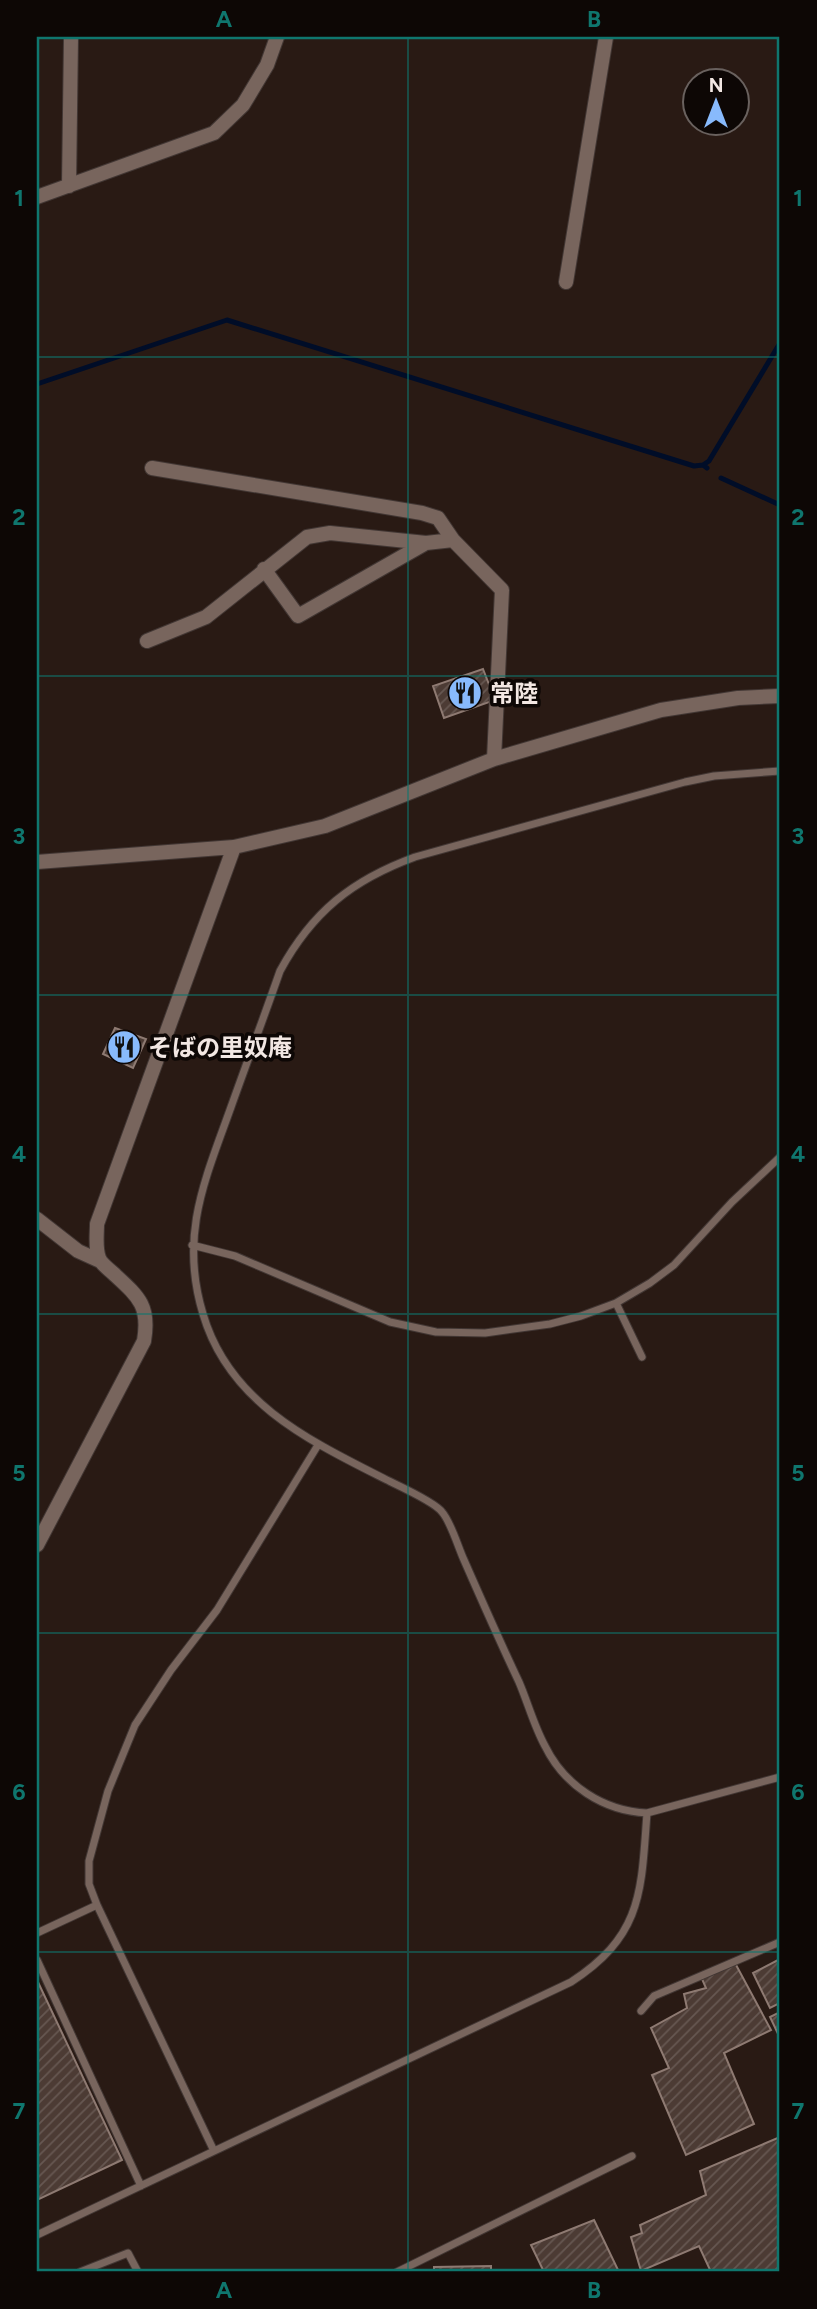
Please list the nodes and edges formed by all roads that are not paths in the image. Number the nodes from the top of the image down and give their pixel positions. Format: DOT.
graph roads {
  1 [pos="71,37"];
  2 [pos="277,37"];
  3 [pos="606,37"];
  4 [pos="69,186"];
  5 [pos="37,197"];
  6 [pos="566,282"];
  7 [pos="152,468"];
  8 [pos="453,540"];
  9 [pos="426,543"];
  10 [pos="264,569"];
  11 [pos="147,641"];
  12 [pos="780,696"];
  13 [pos="494,759"];
  14 [pos="780,771"];
  15 [pos="234,847"];
  16 [pos="37,862"];
  17 [pos="780,1157"];
  18 [pos="37,1219"];
  19 [pos="192,1245"];
  20 [pos="100,1261"];
  21 [pos="616,1303"];
  22 [pos="642,1357"];
  23 [pos="318,1445"];
  24 [pos="37,1545"];
  25 [pos="780,1777"];
  26 [pos="646,1813"];
  27 [pos="97,1905"];
  28 [pos="37,1933"];
  29 [pos="780,1942"];
  30 [pos="37,1959"];
  31 [pos="641,2011"];
  32 [pos="214,2151"];
  33 [pos="632,2156"];
  34 [pos="141,2186"];
  35 [pos="37,2235"];
  36 [pos="80,2272"];
  37 [pos="138,2272"];
  38 [pos="397,2272"];
  1 -- 4 [label="street"];
  2 -- 4 [label="street"];
  3 -- 6 [label="street"];
  4 -- 5 [label="street"];
  7 -- 8 [label="street"];
  8 -- 9 [label="street"];
  8 -- 13 [label="street"];
  9 -- 10 [label="street"];
  9 -- 10 [label="street"];
  10 -- 11 [label="street"];
  12 -- 13 [label="street"];
  13 -- 15 [label="street"];
  14 -- 19 [label="lane"];
  15 -- 16 [label="street"];
  15 -- 20 [label="street"];
  17 -- 21 [label="lane"];
  18 -- 20 [label="street"];
  19 -- 21 [label="lane"];
  19 -- 23 [label="lane"];
  20 -- 24 [label="street"];
  21 -- 22 [label="lane"];
  23 -- 26 [label="lane"];
  23 -- 27 [label="lane"];
  25 -- 26 [label="lane"];
  26 -- 32 [label="lane"];
  27 -- 28 [label="lane"];
  27 -- 32 [label="lane"];
  29 -- 31 [label="lane"];
  30 -- 34 [label="lane"];
  32 -- 34 [label="lane"];
  33 -- 38 [label="lane"];
  34 -- 35 [label="lane"];
  36 -- 37 [label="lane"];
}
